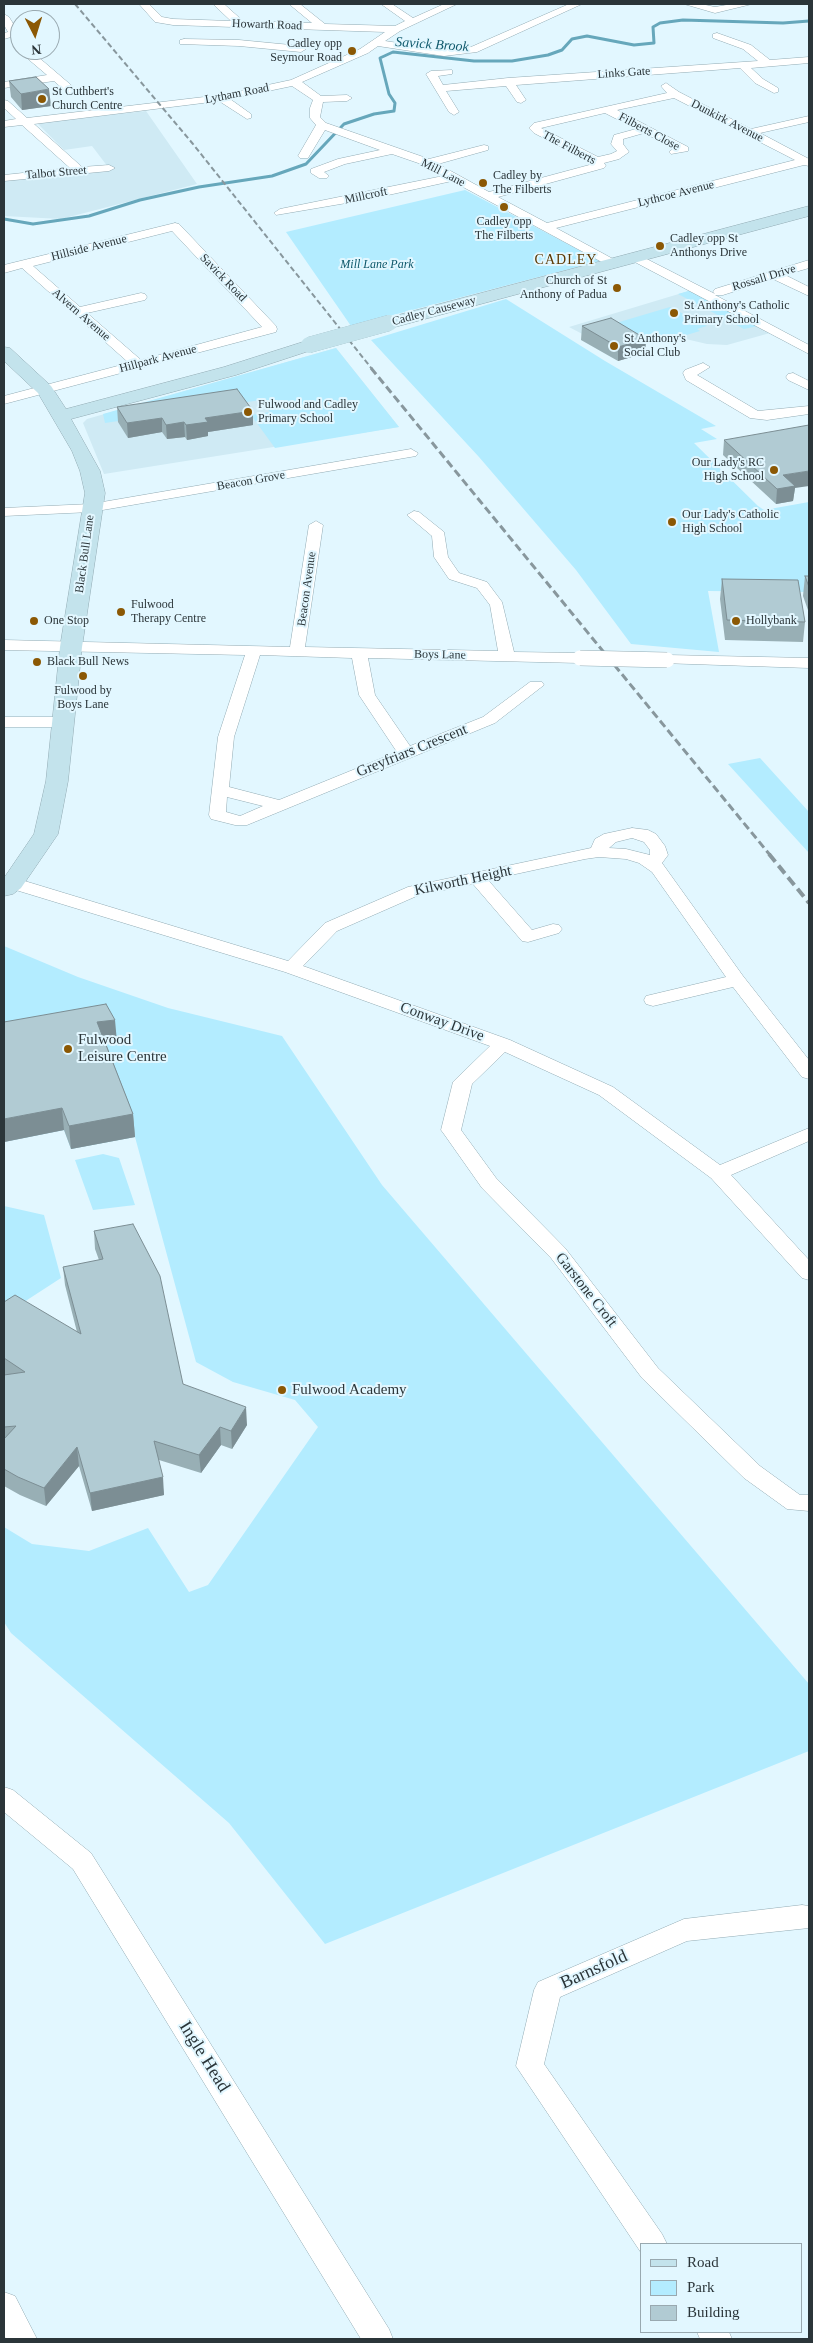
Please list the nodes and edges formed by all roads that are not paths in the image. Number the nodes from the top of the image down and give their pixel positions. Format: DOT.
graph roads {
  1 [pos="144,4"];
  2 [pos="218,4"];
  3 [pos="294,4"];
  4 [pos="386,4"];
  5 [pos="452,4"];
  6 [pos="577,4"];
  7 [pos="690,4"];
  8 [pos="747,4"];
  9 [pos="4,17"];
  10 [pos="412,22"];
  11 [pos="244,24"];
  12 [pos="323,28"];
  13 [pos="396,29"];
  14 [pos="4,36"];
  15 [pos="717,36"];
  16 [pos="184,42"];
  17 [pos="239,42"];
  18 [pos="378,42"];
  19 [pos="301,49"];
  20 [pos="36,60"];
  21 [pos="809,60"];
  22 [pos="766,63"];
  23 [pos="742,64"];
  24 [pos="649,71"];
  25 [pos="448,72"];
  26 [pos="56,77"];
  27 [pos="508,81"];
  28 [pos="294,82"];
  29 [pos="4,85"];
  30 [pos="439,88"];
  31 [pos="774,90"];
  32 [pos="74,93"];
  33 [pos="674,94"];
  34 [pos="220,98"];
  35 [pos="347,98"];
  36 [pos="319,99"];
  37 [pos="521,100"];
  38 [pos="4,103"];
  39 [pos="612,109"];
  40 [pos="454,112"];
  41 [pos="246,116"];
  42 [pos="809,119"];
  43 [pos="24,122"];
  44 [pos="4,124"];
  45 [pos="326,127"];
  46 [pos="646,129"];
  47 [pos="751,132"];
  48 [pos="394,150"];
  49 [pos="675,152"];
  50 [pos="495,154"];
  51 [pos="304,156"];
  52 [pos="596,161"];
  53 [pos="807,162"];
  54 [pos="428,163"];
  55 [pos="109,168"];
  56 [pos="80,171"];
  57 [pos="323,176"];
  58 [pos="452,177"];
  59 [pos="4,178"];
  60 [pos="487,196"];
  61 [pos="280,213"];
  62 [pos="807,213"];
  63 [pos="174,227"];
  64 [pos="547,227"];
  65 [pos="635,257"];
  66 [pos="611,263"];
  67 [pos="24,264"];
  68 [pos="809,264"];
  69 [pos="4,269"];
  70 [pos="774,275"];
  71 [pos="719,292"];
  72 [pos="809,292"];
  73 [pos="141,297"];
  74 [pos="77,311"];
  75 [pos="271,329"];
  76 [pos="809,350"];
  77 [pos="4,352"];
  78 [pos="139,365"];
  79 [pos="703,367"];
  80 [pos="794,383"];
  81 [pos="808,386"];
  82 [pos="45,390"];
  83 [pos="4,400"];
  84 [pos="809,410"];
  85 [pos="61,416"];
  86 [pos="411,453"];
  87 [pos="91,508"];
  88 [pos="4,512"];
  89 [pos="414,515"];
  90 [pos="316,525"];
  91 [pos="4,645"];
  92 [pos="71,647"];
  93 [pos="254,651"];
  94 [pos="298,652"];
  95 [pos="359,653"];
  96 [pos="507,656"];
  97 [pos="809,663"];
  98 [pos="536,686"];
  99 [pos="4,722"];
  100 [pos="64,722"];
  101 [pos="406,753"];
  102 [pos="220,790"];
  103 [pos="280,805"];
  104 [pos="478,879"];
  105 [pos="8,886"];
  106 [pos="553,929"];
  107 [pos="290,968"];
  108 [pos="737,980"];
  109 [pos="653,1000"];
  110 [pos="503,1044"];
  111 [pos="809,1072"];
  112 [pos="809,1134"];
  113 [pos="718,1173"];
  114 [pos="809,1273"];
  115 [pos="809,1503"];
  116 [pos="4,1797"];
  117 [pos="809,1917"];
  118 [pos="651,2243"];
  119 [pos="4,2306"];
  120 [pos="22,2339"];
  121 [pos="378,2339"];
  1 -- 11 [label="street, Howarth Road"];
  2 -- 11 [label="street"];
  3 -- 12 [label="street"];
  4 -- 10 [label="street"];
  5 -- 10 [label="street, Lytham Road"];
  6 -- 18 [label="street"];
  7 -- 8 [label="street"];
  9 -- 14 [label="street"];
  10 -- 13 [label="street, Lytham Road"];
  11 -- 12 [label="street, Howarth Road"];
  11 -- 17 [label="street"];
  12 -- 13 [label="street, Howarth Road"];
  13 -- 18 [label="street, Lytham Road"];
  15 -- 22 [label="street"];
  16 -- 17 [label="street"];
  17 -- 19 [label="street"];
  18 -- 28 [label="street, Lytham Road"];
  20 -- 26 [label="street"];
  21 -- 22 [label="street, Links Gate"];
  22 -- 23 [label="street, Links Gate"];
  23 -- 24 [label="street, Links Gate"];
  23 -- 31 [label="street"];
  24 -- 27 [label="street, Links Gate"];
  24 -- 33 [label="street, Dunkirk Avenue"];
  25 -- 30 [label="street"];
  26 -- 29 [label="street"];
  26 -- 32 [label="street"];
  27 -- 30 [label="street, Links Gate"];
  27 -- 37 [label="street"];
  28 -- 34 [label="street, Lytham Road"];
  28 -- 36 [label="street"];
  30 -- 40 [label="street"];
  33 -- 39 [label="street"];
  33 -- 47 [label="street, Dunkirk Avenue"];
  34 -- 41 [label="street"];
  34 -- 43 [label="street, Lytham Road"];
  35 -- 36 [label="street"];
  36 -- 45 [label="street"];
  38 -- 43 [label="street"];
  39 -- 46 [label="street, Filberts Close"];
  39 -- 52 [label="street, The Filberts"];
  42 -- 47 [label="street"];
  43 -- 44 [label="street, Lytham Road"];
  43 -- 56 [label="street"];
  45 -- 48 [label="street, Mill Lane"];
  45 -- 51 [label="street"];
  46 -- 49 [label="street, Filberts Close"];
  46 -- 52 [label="street"];
  47 -- 53 [label="street, Dunkirk Avenue"];
  48 -- 54 [label="street, Mill Lane"];
  48 -- 57 [label="street"];
  50 -- 54 [label="street"];
  52 -- 60 [label="street, The Filberts"];
  53 -- 64 [label="street, Lythcoe Avenue"];
  54 -- 58 [label="street, Mill Lane"];
  55 -- 56 [label="street, Talbot Street"];
  56 -- 59 [label="street, Talbot Street"];
  58 -- 60 [label="street, Mill Lane"];
  58 -- 61 [label="street, Millcroft"];
  60 -- 64 [label="street, Mill Lane"];
  62 -- 65 [label="street, Cadley Causeway"];
  63 -- 67 [label="street, Hillside Avenue"];
  63 -- 75 [label="street, Savick Road"];
  64 -- 66 [label="street, Mill Lane"];
  65 -- 66 [label="street, Cadley Causeway"];
  65 -- 76 [label="street"];
  66 -- 85 [label="street, Cadley Causeway, bridge"];
  67 -- 69 [label="street, Hillside Avenue"];
  67 -- 74 [label="street, Alvern Avenue"];
  68 -- 70 [label="street, Rossall Drive"];
  70 -- 71 [label="street, Rossall Drive"];
  70 -- 72 [label="street"];
  73 -- 74 [label="street"];
  74 -- 78 [label="street, Alvern Avenue"];
  75 -- 78 [label="street, Hillpark Avenue"];
  77 -- 82 [label="street, Black Bull Lane"];
  78 -- 82 [label="street, Hillpark Avenue"];
  79 -- 84 [label="street"];
  80 -- 81 [label="street"];
  82 -- 83 [label="street, Hillpark Avenue"];
  82 -- 85 [label="street, Black Bull Lane"];
  85 -- 87 [label="street, Black Bull Lane"];
  86 -- 87 [label="street, Beacon Grove"];
  87 -- 88 [label="street, Beacon Grove"];
  87 -- 92 [label="street, Black Bull Lane"];
  89 -- 96 [label="street"];
  90 -- 94 [label="street, Beacon Avenue"];
  91 -- 92 [label="street, Boys Lane"];
  92 -- 93 [label="street, Boys Lane"];
  92 -- 100 [label="street, Black Bull Lane"];
  93 -- 94 [label="street, Boys Lane"];
  93 -- 102 [label="street, Greyfriars Crescent"];
  94 -- 95 [label="street, Boys Lane"];
  95 -- 96 [label="street, Boys Lane"];
  95 -- 101 [label="street"];
  96 -- 97 [label="street, Boys Lane, bridge"];
  98 -- 101 [label="street, Greyfriars Crescent"];
  99 -- 100 [label="street"];
  100 -- 105 [label="street, Black Bull Lane"];
  101 -- 103 [label="street, Greyfriars Crescent"];
  102 -- 103 [label="street"];
  102 -- 103 [label="street, Greyfriars Crescent"];
  104 -- 106 [label="street"];
  104 -- 107 [label="street, Kilworth Height"];
  104 -- 108 [label="street, Kilworth Height"];
  105 -- 107 [label="street, Conway Drive"];
  107 -- 110 [label="street, Conway Drive"];
  108 -- 109 [label="street"];
  108 -- 111 [label="street, Kilworth Height"];
  110 -- 113 [label="street, Conway Drive"];
  110 -- 115 [label="street, Garstone Croft"];
  112 -- 113 [label="street"];
  113 -- 114 [label="street, Conway Drive"];
  116 -- 121 [label="street, Ingle Head"];
  117 -- 118 [label="street, Barnsfold"];
  119 -- 120 [label="street"];
}
